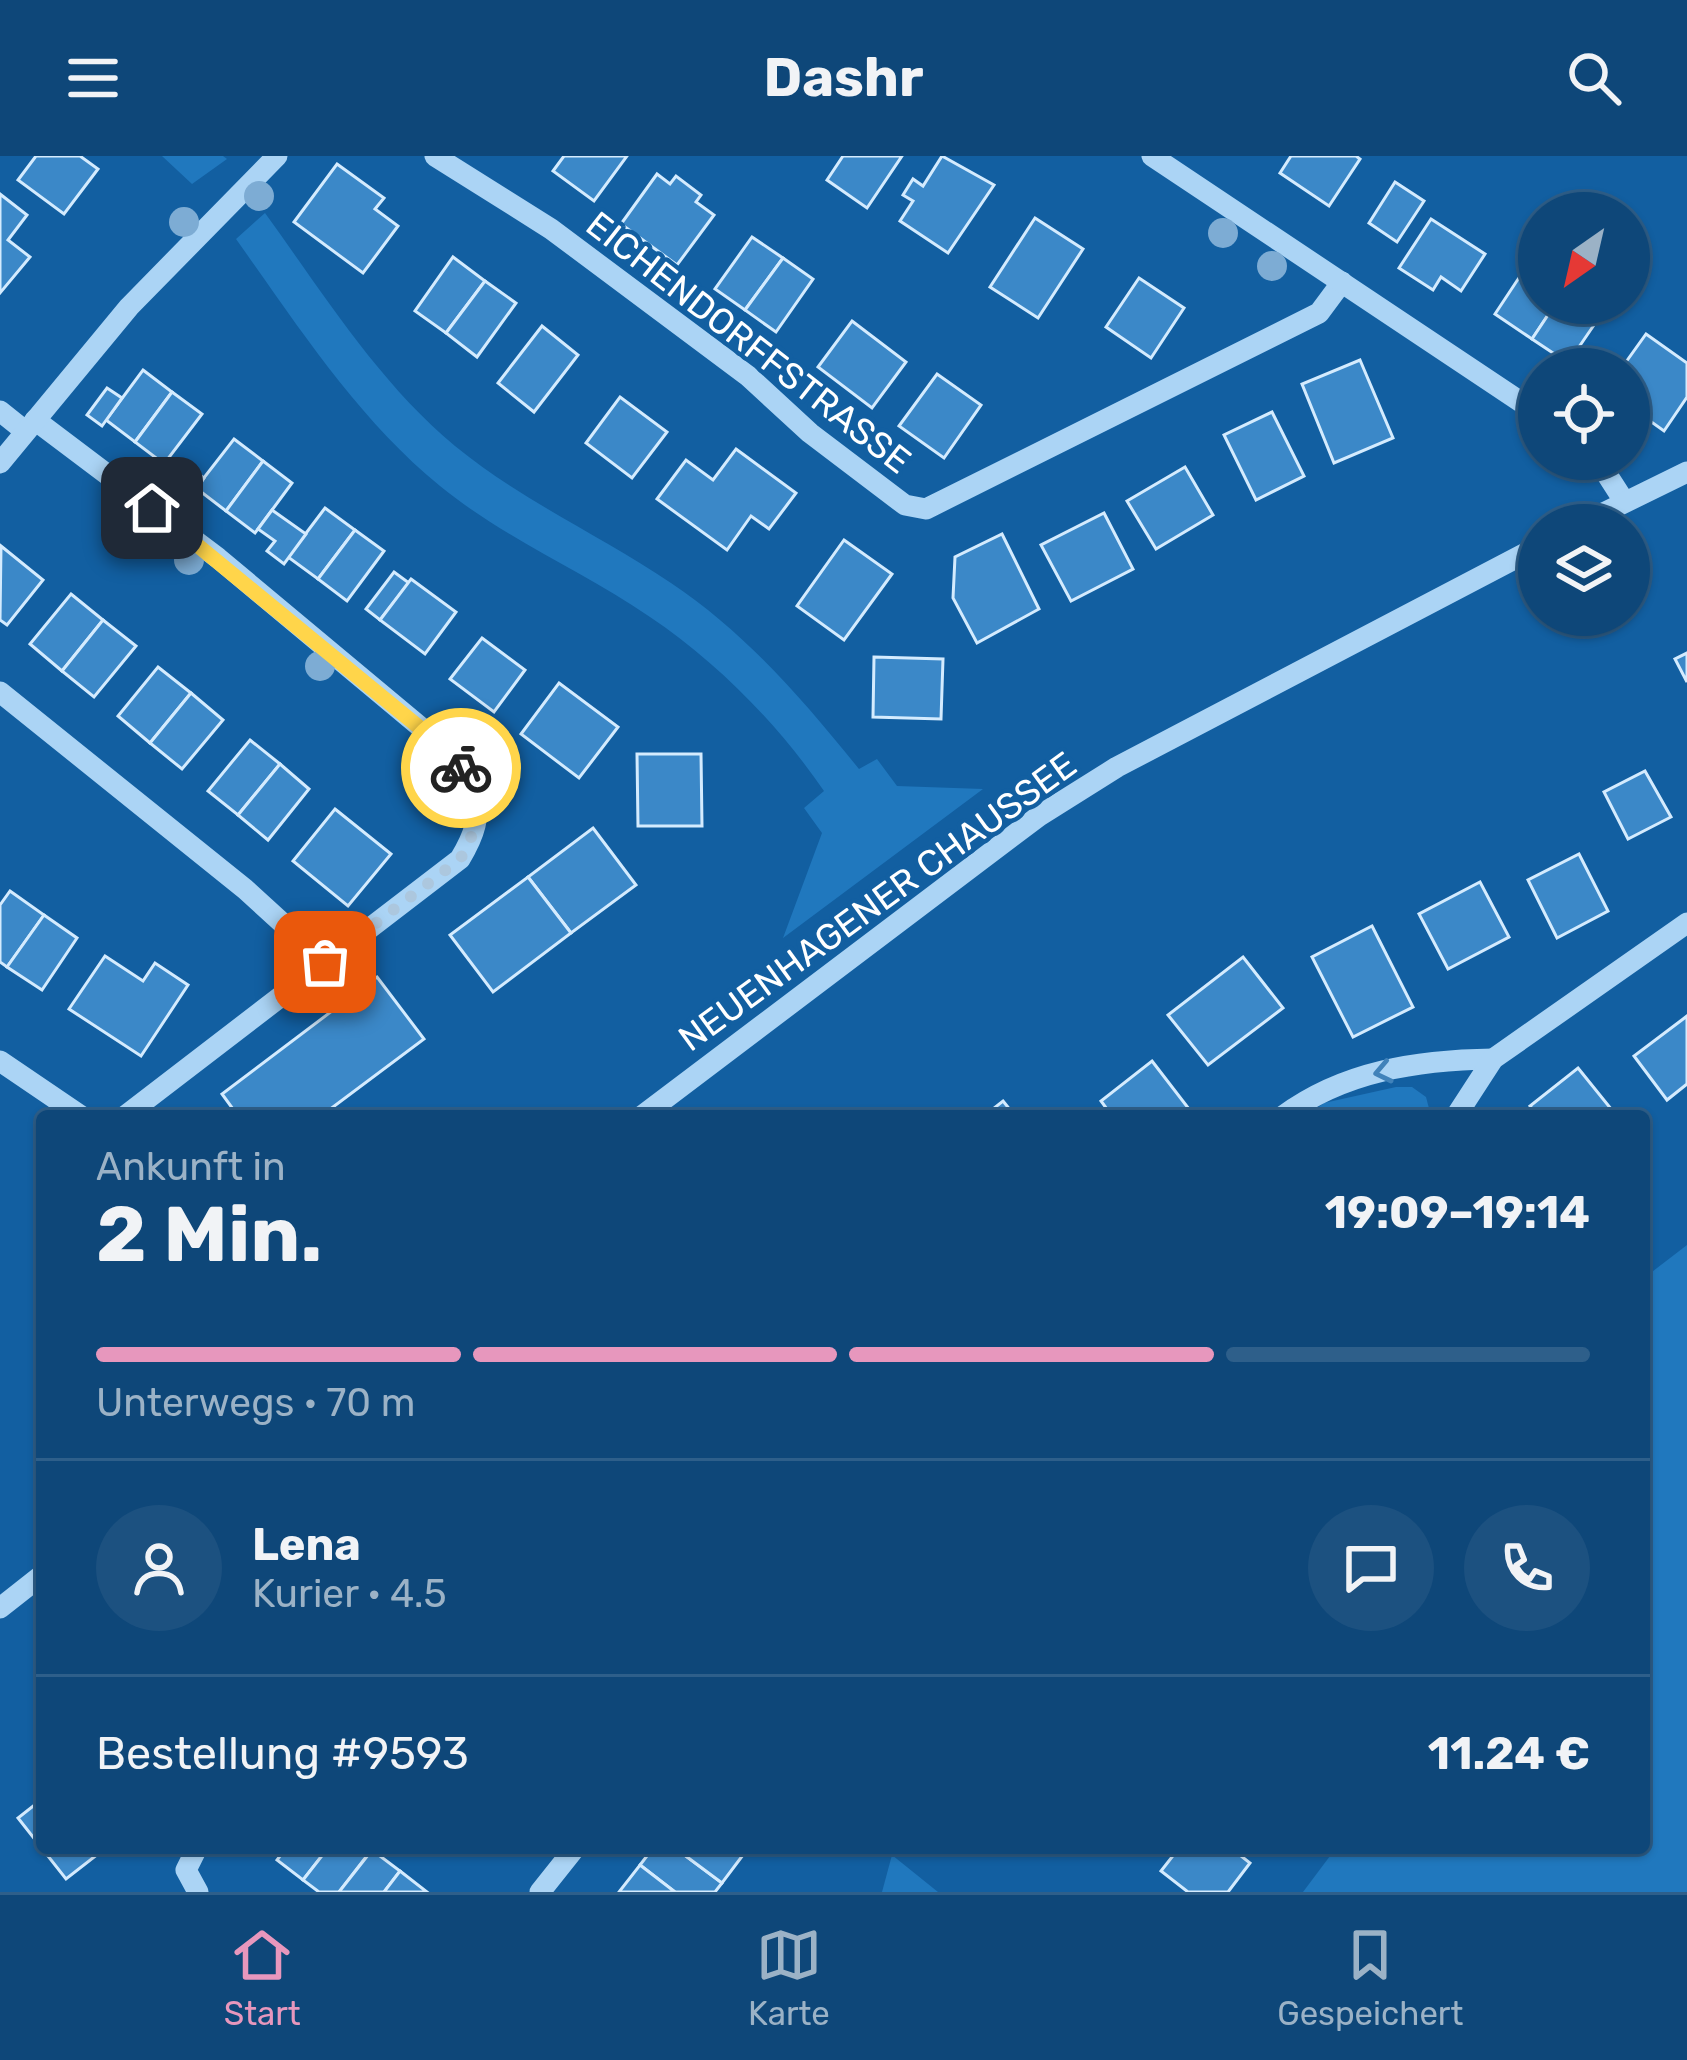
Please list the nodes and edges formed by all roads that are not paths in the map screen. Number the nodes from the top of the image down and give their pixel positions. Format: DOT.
graph roads {
  1 [pos="277,156"];
  2 [pos="435,156"];
  3 [pos="1151,156"];
  4 [pos="1342,282"];
  5 [pos="1518,400"];
  6 [pos="0,411"];
  7 [pos="30,425"];
  8 [pos="0,464"];
  9 [pos="1687,472"];
  10 [pos="1610,480"];
  11 [pos="1624,501"];
  12 [pos="1618,504"];
  13 [pos="1518,557"];
  14 [pos="0,692"];
  15 [pos="1687,923"];
  16 [pos="325,962"];
  17 [pos="1493,1059"];
  18 [pos="0,1061"];
  19 [pos="72,1110"];
  20 [pos="133,1110"];
  21 [pos="649,1110"];
  22 [pos="1291,1110"];
  23 [pos="1460,1110"];
  24 [pos="36,1580"];
  25 [pos="0,1608"];
  26 [pos="194,1854"];
  27 [pos="570,1854"];
  28 [pos="198,1892"];
  29 [pos="540,1892"];
  1 -- 7 [label="street"];
  2 -- 4 [label="street, EICHENDORFFSTRASSE"];
  3 -- 4 [label="street"];
  4 -- 5 [label="street"];
  6 -- 7 [label="street"];
  7 -- 8 [label="street"];
  7 -- 16 [label="street"];
  9 -- 11 [label="street"];
  10 -- 11 [label="street"];
  11 -- 12 [label="street"];
  13 -- 21 [label="street, NEUENHAGENER CHAUSSEE"];
  14 -- 16 [label="street"];
  15 -- 17 [label="street"];
  16 -- 20 [label="street"];
  17 -- 22 [label="street, one-way"];
  17 -- 23 [label="street"];
  18 -- 19 [label="street"];
  24 -- 25 [label="street"];
  26 -- 28 [label="street"];
  27 -- 29 [label="street"];
}
